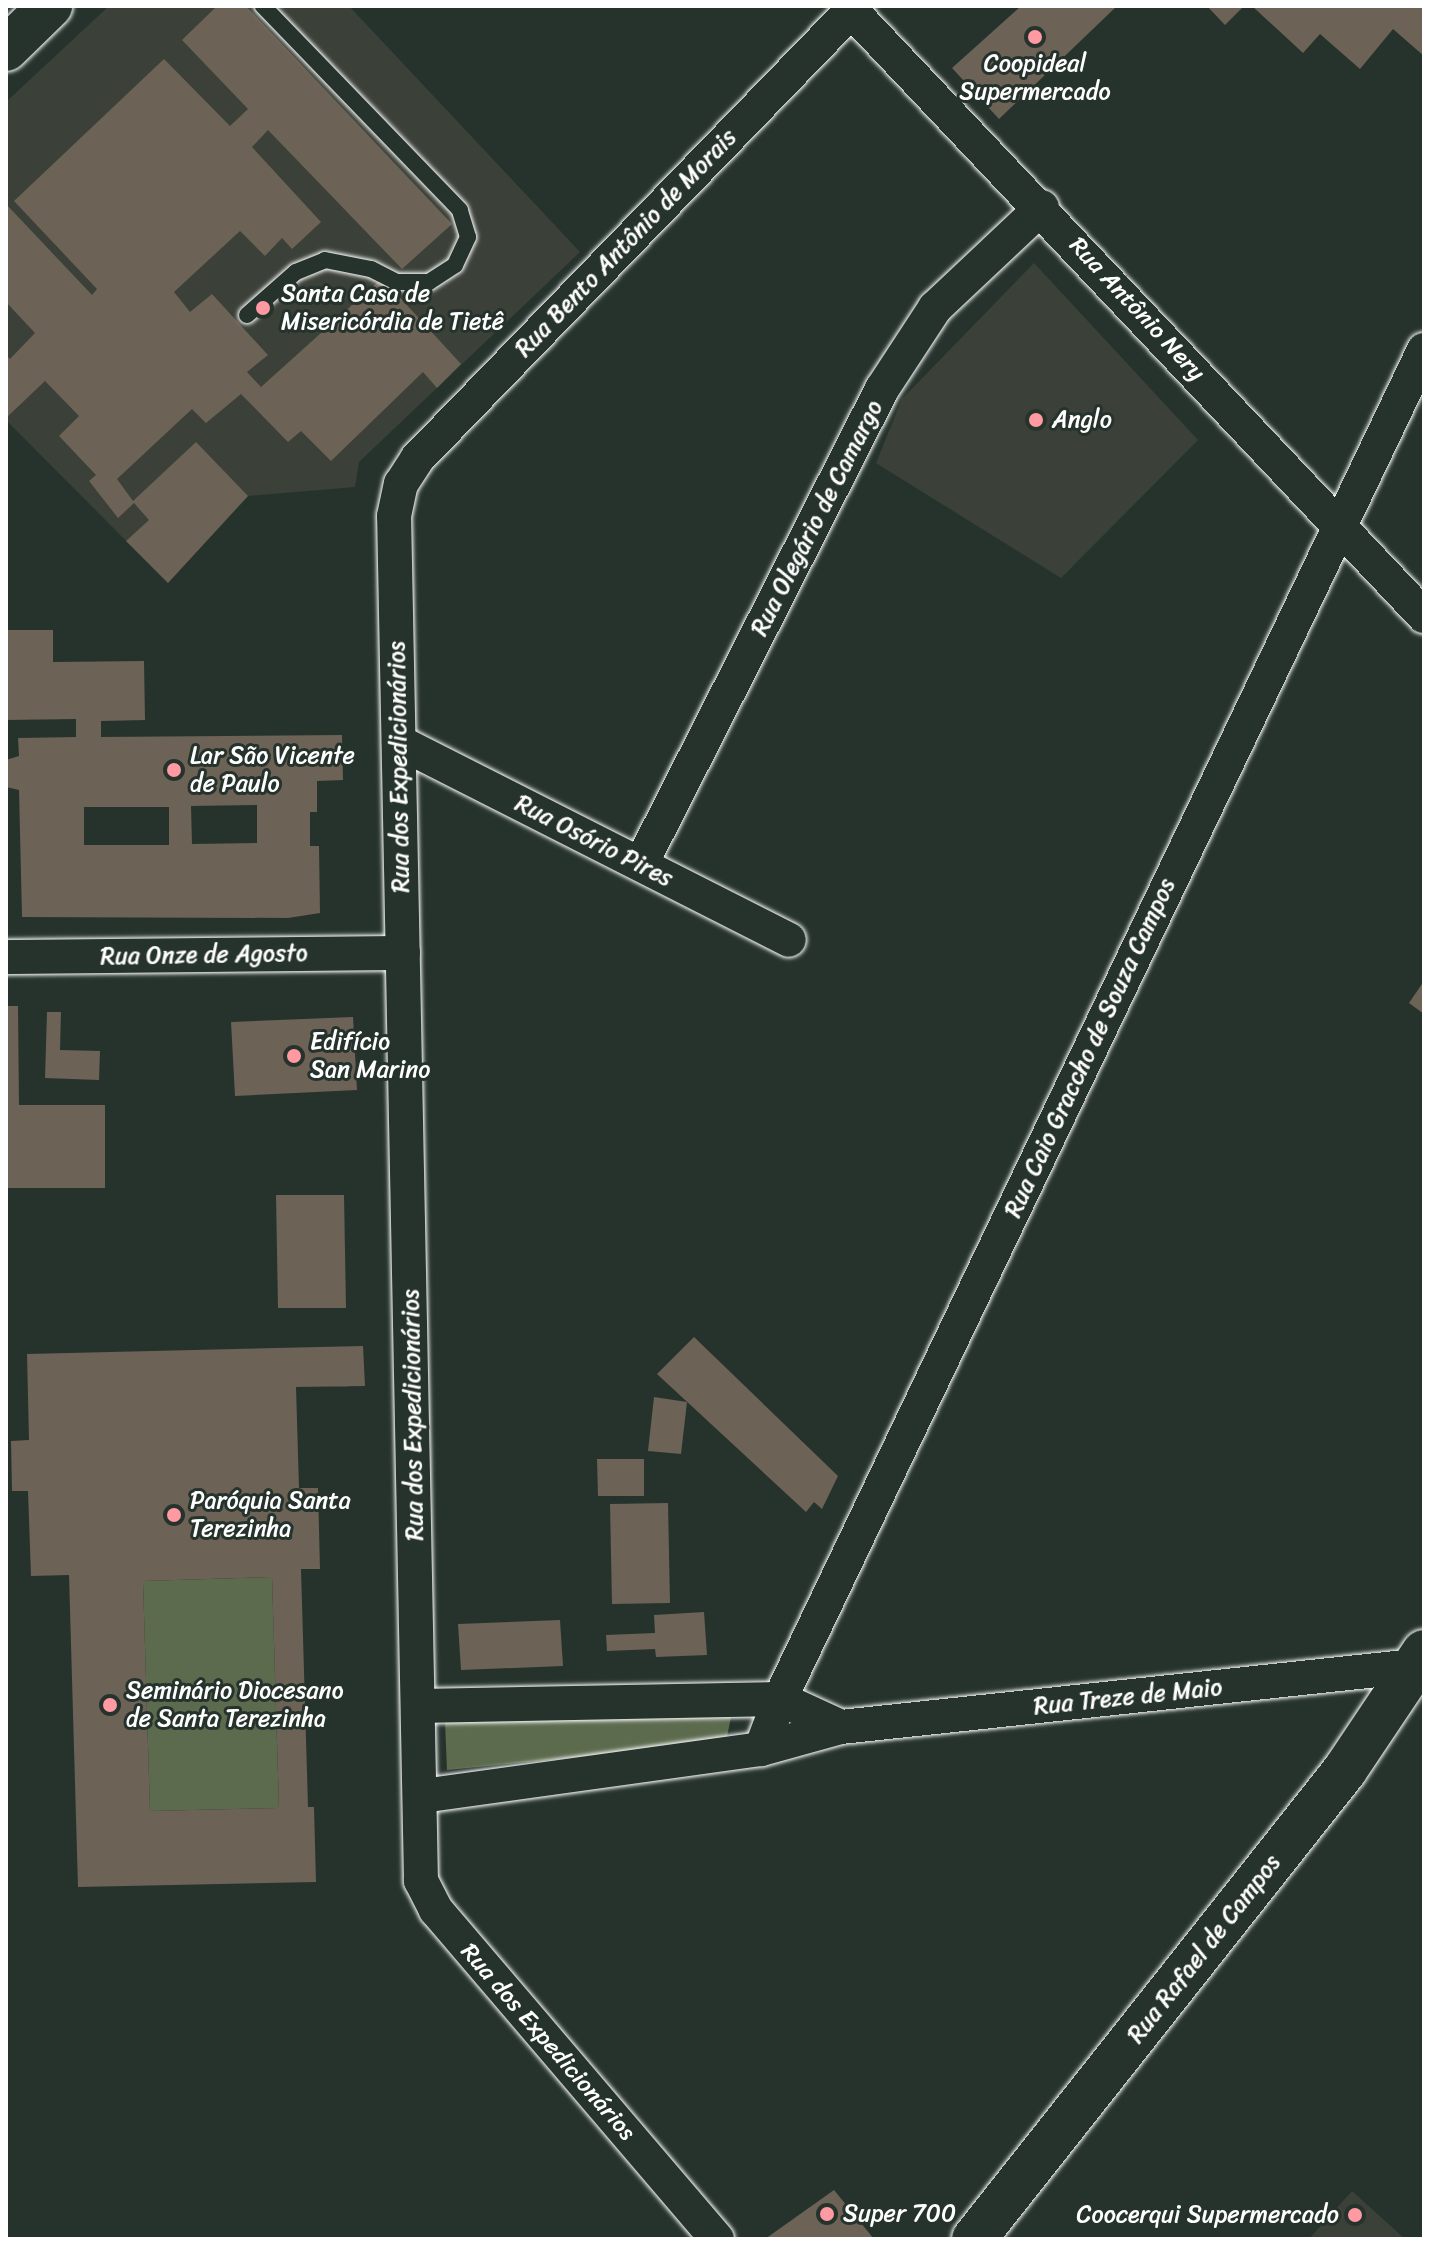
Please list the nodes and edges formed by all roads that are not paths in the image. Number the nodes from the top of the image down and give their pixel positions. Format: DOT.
graph roads {
  1 [pos="50,6"];
  2 [pos="263,6"];
  3 [pos="851,8"];
  4 [pos="6,49"];
  5 [pos="1042,207"];
  6 [pos="247,315"];
  7 [pos="1424,350"];
  8 [pos="401,484"];
  9 [pos="1339,525"];
  10 [pos="1424,616"];
  11 [pos="399,742"];
  12 [pos="641,864"];
  13 [pos="789,940"];
  14 [pos="403,953"];
  15 [pos="6,957"];
  16 [pos="1419,1659"];
  17 [pos="780,1699"];
  18 [pos="419,1706"];
  19 [pos="841,1727"];
  20 [pos="761,1749"];
  21 [pos="422,1796"];
  22 [pos="717,2239"];
  23 [pos="974,2239"];
  1 -- 4 [label="main road"];
  2 -- 6 [label="lane"];
  3 -- 5 [label="street, Rua Antônio Nery"];
  3 -- 8 [label="street, Rua Bento Antônio de Morais"];
  5 -- 9 [label="street, Rua Antônio Nery"];
  5 -- 12 [label="street, Rua Olegário de Camargo"];
  7 -- 9 [label="street, Rua Caio Graccho de Souza Campos"];
  8 -- 11 [label="street, Rua dos Expedicionários"];
  9 -- 10 [label="street, Rua Antônio Nery"];
  9 -- 17 [label="street, Rua Caio Graccho de Souza Campos"];
  11 -- 12 [label="street, Rua Osório Pires"];
  11 -- 14 [label="street, Rua dos Expedicionários"];
  12 -- 13 [label="street, Rua Osório Pires"];
  14 -- 15 [label="street, Rua Onze de Agosto"];
  14 -- 18 [label="street, Rua dos Expedicionários"];
  16 -- 19 [label="street, Rua Treze de Maio"];
  16 -- 23 [label="main road, Rua Rafael de Campos"];
  17 -- 18 [label="street"];
  17 -- 19 [label="street"];
  17 -- 20 [label="street, Rua Caio Graccho de Souza Campos"];
  18 -- 21 [label="street, Rua dos Expedicionários"];
  19 -- 20 [label="street, Rua Treze de Maio"];
  20 -- 21 [label="street, Rua Treze de Maio"];
  21 -- 22 [label="street, Rua dos Expedicionários"];
}
